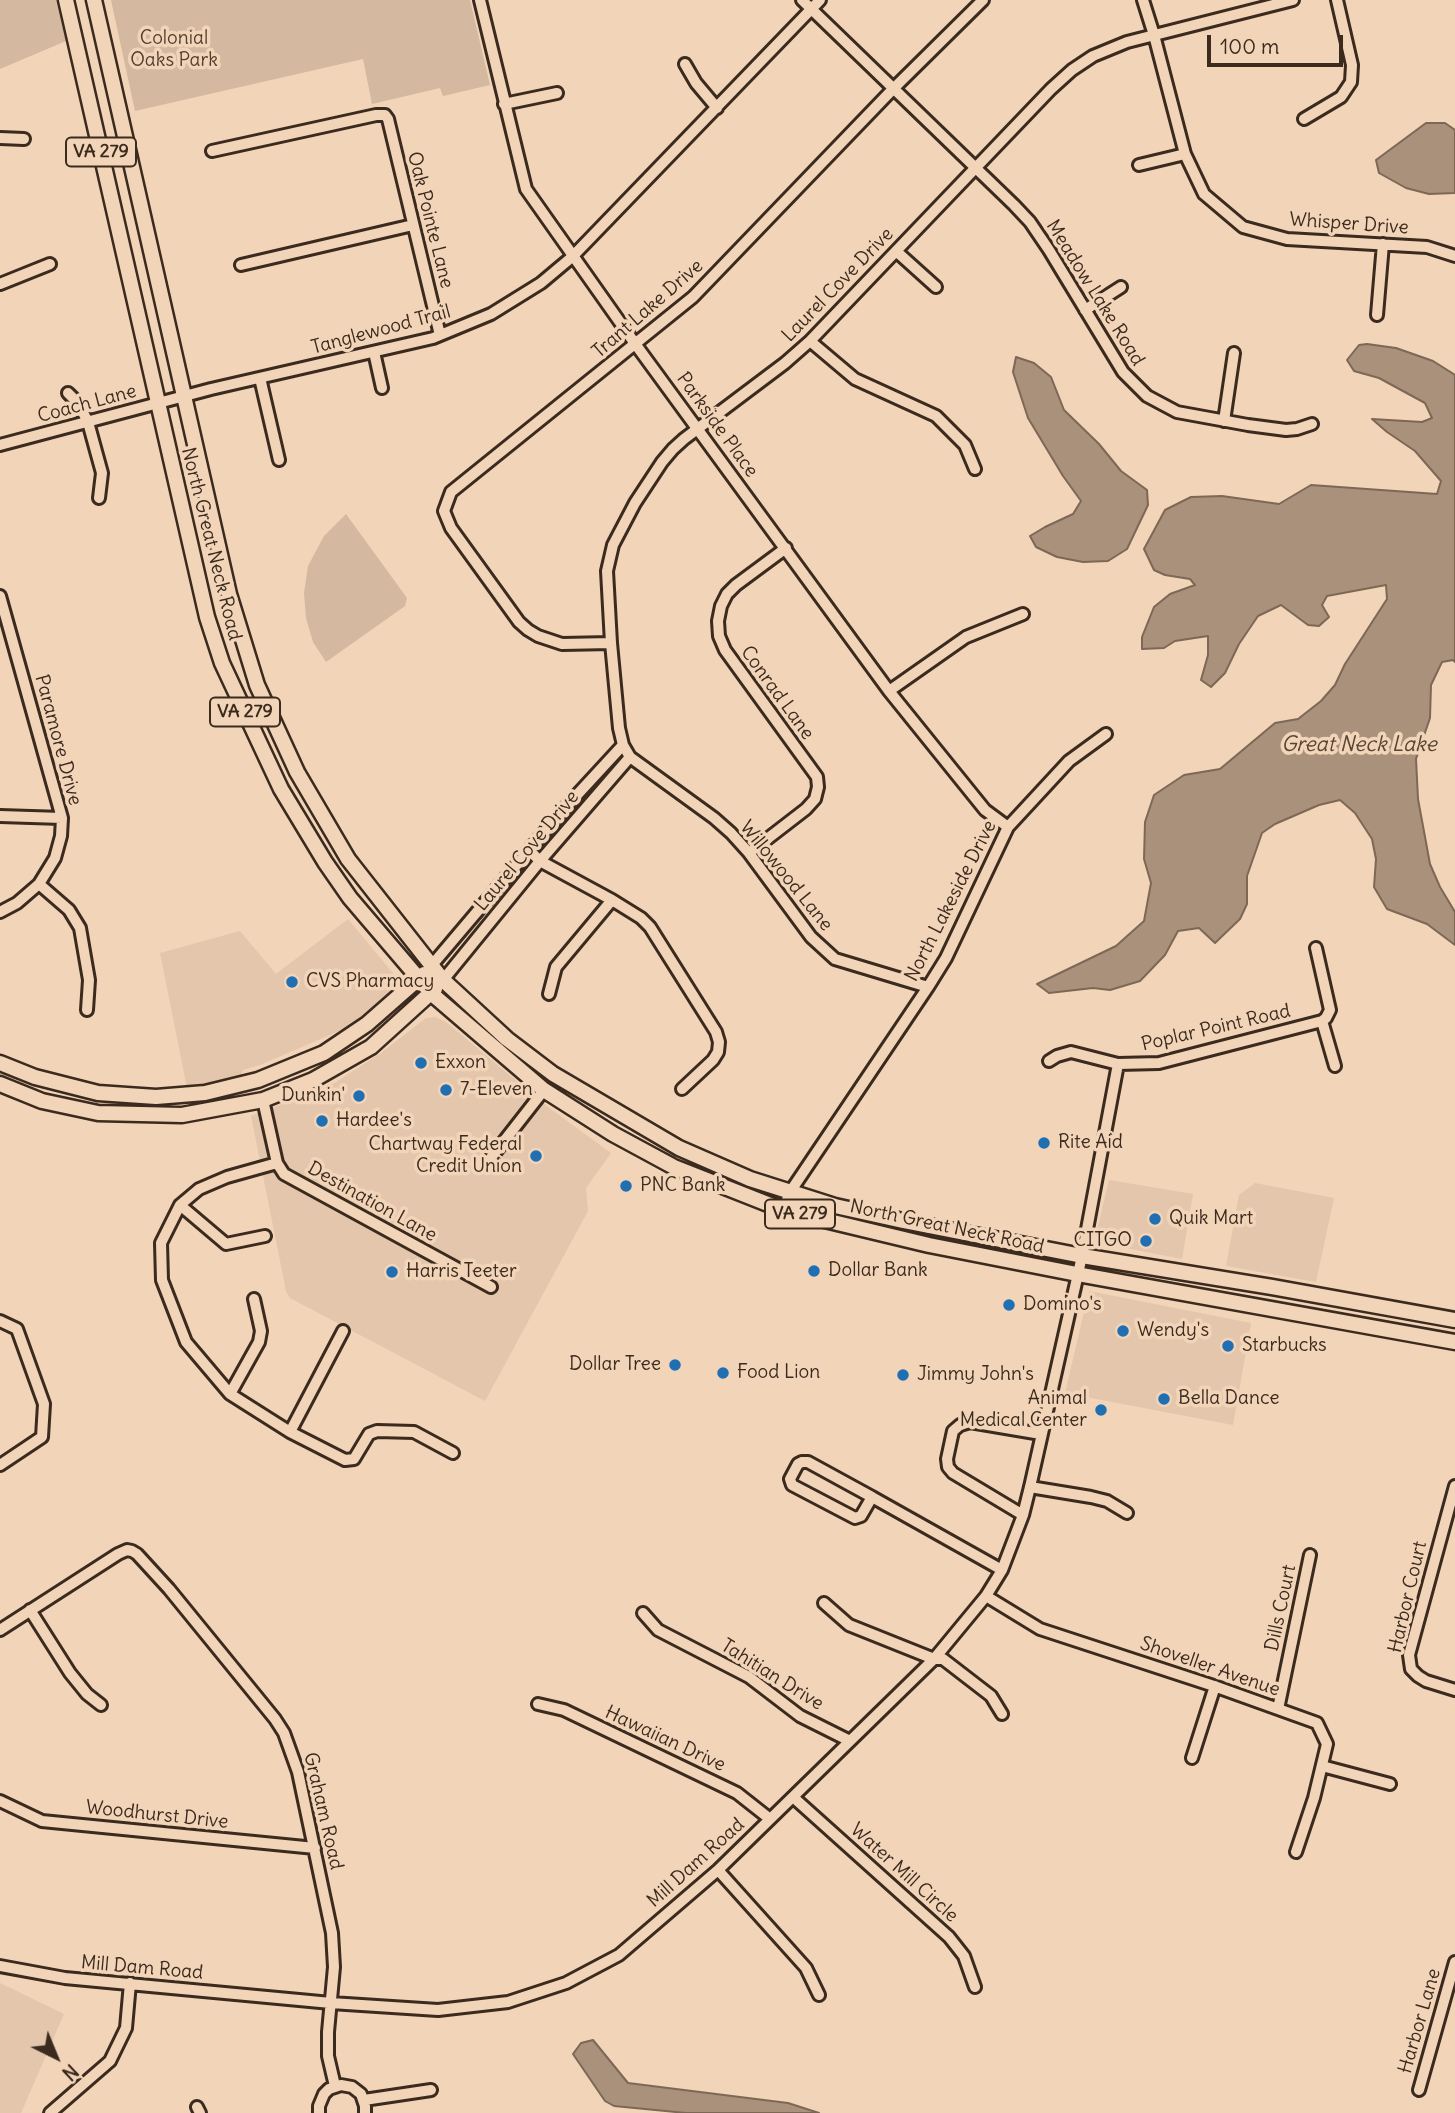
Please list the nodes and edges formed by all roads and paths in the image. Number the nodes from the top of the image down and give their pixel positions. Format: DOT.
graph roads {
  1 [pos="66,0"];
  2 [pos="94,0"];
  3 [pos="480,0"];
  4 [pos="802,0"];
  5 [pos="820,0"];
  6 [pos="983,0"];
  7 [pos="1143,0"];
  8 [pos="1293,0"];
  9 [pos="1337,0"];
  10 [pos="1269,3"];
  11 [pos="811,9"];
  12 [pos="1154,35"];
  13 [pos="685,64"];
  14 [pos="893,89"];
  15 [pos="557,93"];
  16 [pos="504,104"];
  17 [pos="717,108"];
  18 [pos="1304,119"];
  19 [pos="0,138"];
  20 [pos="24,139"];
  21 [pos="212,151"];
  22 [pos="1185,154"];
  23 [pos="1139,165"];
  24 [pos="976,168"];
  25 [pos="413,225"];
  26 [pos="1383,244"];
  27 [pos="896,251"];
  28 [pos="1455,256"];
  29 [pos="572,257"];
  30 [pos="50,264"];
  31 [pos="241,265"];
  32 [pos="0,285"];
  33 [pos="936,287"];
  34 [pos="1121,287"];
  35 [pos="1085,310"];
  36 [pos="1377,315"];
  37 [pos="440,335"];
  38 [pos="810,341"];
  39 [pos="636,345"];
  40 [pos="373,352"];
  41 [pos="1234,353"];
  42 [pos="260,378"];
  43 [pos="382,388"];
  44 [pos="68,393"];
  45 [pos="184,397"];
  46 [pos="157,404"];
  47 [pos="1224,421"];
  48 [pos="88,422"];
  49 [pos="1312,424"];
  50 [pos="698,428"];
  51 [pos="0,446"];
  52 [pos="279,460"];
  53 [pos="975,469"];
  54 [pos="99,498"];
  55 [pos="786,548"];
  56 [pos="0,596"];
  57 [pos="1023,614"];
  58 [pos="611,643"];
  59 [pos="889,691"];
  60 [pos="1106,734"];
  61 [pos="623,745"];
  62 [pos="630,757"];
  63 [pos="0,816"];
  64 [pos="62,818"];
  65 [pos="1008,827"];
  66 [pos="528,850"];
  67 [pos="749,853"];
  68 [pos="540,861"];
  69 [pos="39,884"];
  70 [pos="612,900"];
  71 [pos="0,912"];
  72 [pos="1317,948"];
  73 [pos="432,965"];
  74 [pos="443,980"];
  75 [pos="419,981"];
  76 [pos="928,987"];
  77 [pos="432,994"];
  78 [pos="549,994"];
  79 [pos="87,1010"];
  80 [pos="1322,1021"];
  81 [pos="1049,1062"];
  82 [pos="0,1063"];
  83 [pos="1118,1064"];
  84 [pos="1335,1066"];
  85 [pos="0,1084"];
  86 [pos="681,1089"];
  87 [pos="544,1090"];
  88 [pos="263,1100"];
  89 [pos="490,1158"];
  90 [pos="277,1163"];
  91 [pos="790,1192"];
  92 [pos="180,1205"];
  93 [pos="783,1210"];
  94 [pos="265,1236"];
  95 [pos="1082,1256"];
  96 [pos="1077,1274"];
  97 [pos="491,1287"];
  98 [pos="254,1299"];
  99 [pos="1455,1320"];
  100 [pos="0,1321"];
  101 [pos="343,1331"];
  102 [pos="1455,1342"];
  103 [pos="230,1394"];
  104 [pos="290,1432"];
  105 [pos="1041,1434"];
  106 [pos="453,1453"];
  107 [pos="0,1465"];
  108 [pos="1455,1486"];
  109 [pos="1030,1487"];
  110 [pos="872,1497"];
  111 [pos="1127,1513"];
  112 [pos="1023,1515"];
  113 [pos="1310,1555"];
  114 [pos="1002,1570"];
  115 [pos="986,1596"];
  116 [pos="824,1602"];
  117 [pos="30,1610"];
  118 [pos="643,1613"];
  119 [pos="0,1630"];
  120 [pos="934,1659"];
  121 [pos="1215,1686"];
  122 [pos="1455,1690"];
  123 [pos="538,1704"];
  124 [pos="101,1705"];
  125 [pos="1278,1709"];
  126 [pos="1002,1714"];
  127 [pos="850,1741"];
  128 [pos="1192,1758"];
  129 [pos="1322,1766"];
  130 [pos="1390,1784"];
  131 [pos="793,1797"];
  132 [pos="0,1801"];
  133 [pos="770,1819"];
  134 [pos="315,1848"];
  135 [pos="1296,1852"];
  136 [pos="718,1870"];
  137 [pos="1455,1962"];
  138 [pos="0,1966"];
  139 [pos="130,1983"];
  140 [pos="975,1987"];
  141 [pos="819,1995"];
  142 [pos="331,2003"];
  143 [pos="335,2086"];
  144 [pos="432,2090"];
  145 [pos="1419,2090"];
  146 [pos="364,2099"];
  147 [pos="50,2113"];
  148 [pos="318,2113"];
  149 [pos="365,2113"];
  1 -- 46 [label="main road, North Great Neck Road / VA 279"];
  2 -- 45 [label="main road, North Great Neck Road / VA 279"];
  3 -- 16 [label="street, Parkside Place"];
  4 -- 11 [label="street, Meadow Lake Road"];
  5 -- 11 [label="street, Tanglewood Trail"];
  6 -- 14 [label="street, Trant Lake Drive"];
  7 -- 12 [label="street, Whisper Drive"];
  8 -- 10 [label="street, Laurel Cove Drive"];
  9 -- 18 [label="street"];
  10 -- 12 [label="street, Laurel Cove Drive"];
  11 -- 14 [label="street, Meadow Lake Road"];
  11 -- 17 [label="street, Tanglewood Trail"];
  12 -- 22 [label="street, Whisper Drive"];
  12 -- 24 [label="street, Laurel Cove Drive"];
  13 -- 17 [label="street"];
  14 -- 24 [label="street, Meadow Lake Road"];
  14 -- 39 [label="street, Trant Lake Drive"];
  15 -- 16 [label="street"];
  16 -- 29 [label="street, Parkside Place"];
  17 -- 29 [label="street, Tanglewood Trail"];
  19 -- 20 [label="street"];
  21 -- 25 [label="street, Oak Pointe Lane"];
  22 -- 23 [label="street"];
  22 -- 26 [label="street, Whisper Drive"];
  24 -- 27 [label="street, Laurel Cove Drive"];
  24 -- 35 [label="street, Meadow Lake Road"];
  25 -- 31 [label="street"];
  25 -- 37 [label="street, Oak Pointe Lane"];
  26 -- 28 [label="street, Whisper Drive"];
  26 -- 36 [label="street"];
  27 -- 33 [label="street"];
  27 -- 38 [label="street, Laurel Cove Drive"];
  29 -- 37 [label="street, Tanglewood Trail"];
  29 -- 39 [label="street, Parkside Place"];
  30 -- 32 [label="street"];
  34 -- 35 [label="street"];
  35 -- 47 [label="street, Meadow Lake Road"];
  37 -- 40 [label="street, Tanglewood Trail"];
  38 -- 50 [label="street, Laurel Cove Drive"];
  38 -- 53 [label="street"];
  39 -- 50 [label="street, Parkside Place"];
  39 -- 58 [label="street, Trant Lake Drive"];
  40 -- 42 [label="street, Tanglewood Trail"];
  40 -- 43 [label="street"];
  41 -- 47 [label="street"];
  42 -- 45 [label="street, Tanglewood Trail"];
  42 -- 52 [label="street"];
  44 -- 48 [label="street"];
  45 -- 46 [label="street, Coach Lane"];
  45 -- 73 [label="main road, North Great Neck Road / VA 279"];
  46 -- 48 [label="street, Coach Lane"];
  46 -- 75 [label="main road, North Great Neck Road / VA 279"];
  47 -- 49 [label="street, Meadow Lake Road"];
  48 -- 51 [label="street, Coach Lane"];
  48 -- 54 [label="street"];
  50 -- 55 [label="street, Parkside Place"];
  50 -- 58 [label="street, Laurel Cove Drive"];
  55 -- 59 [label="street, Parkside Place"];
  55 -- 67 [label="street, Conrad Lane"];
  56 -- 64 [label="street, Paramore Drive"];
  57 -- 59 [label="street"];
  58 -- 61 [label="street, Laurel Cove Drive"];
  59 -- 65 [label="street, Parkside Place"];
  60 -- 65 [label="street, North Lakeside Drive"];
  61 -- 62 [label="street, Laurel Cove Drive"];
  61 -- 66 [label="street, Laurel Cove Drive"];
  62 -- 67 [label="street, Willowood Lane"];
  62 -- 68 [label="street, Laurel Cove Drive"];
  63 -- 64 [label="street"];
  64 -- 69 [label="street, Paramore Drive"];
  65 -- 76 [label="street, North Lakeside Drive"];
  66 -- 68 [label="street"];
  66 -- 73 [label="street, Laurel Cove Drive"];
  67 -- 76 [label="street, Willowood Lane"];
  68 -- 70 [label="street"];
  68 -- 74 [label="street, Laurel Cove Drive"];
  69 -- 71 [label="street, Paramore Drive"];
  69 -- 79 [label="street"];
  70 -- 78 [label="street"];
  70 -- 86 [label="street"];
  72 -- 80 [label="street"];
  73 -- 74 [label="main road, North Great Neck Road / VA 279"];
  73 -- 75 [label="main road"];
  74 -- 77 [label="main road"];
  74 -- 91 [label="main road, North Great Neck Road / VA 279"];
  75 -- 77 [label="main road, North Great Neck Road / VA 279"];
  75 -- 82 [label="main road"];
  76 -- 91 [label="street, North Lakeside Drive"];
  77 -- 87 [label="main road, North Great Neck Road / VA 279"];
  77 -- 88 [label="main road"];
  80 -- 83 [label="street, Poplar Point Road"];
  80 -- 84 [label="street"];
  81 -- 83 [label="street, Poplar Point Road"];
  83 -- 95 [label="street, Poplar Point Road"];
  85 -- 88 [label="main road"];
  87 -- 89 [label="street"];
  87 -- 93 [label="main road, North Great Neck Road / VA 279"];
  88 -- 90 [label="street"];
  90 -- 92 [label="street"];
  90 -- 97 [label="street, Destination Lane"];
  91 -- 93 [label="street, North Lakeside Drive"];
  91 -- 95 [label="main road, North Great Neck Road / VA 279"];
  92 -- 94 [label="street"];
  92 -- 103 [label="street"];
  93 -- 96 [label="main road, North Great Neck Road / VA 279"];
  95 -- 96 [label="street, Mill Dam Road"];
  95 -- 99 [label="main road, North Great Neck Road / VA 279"];
  96 -- 102 [label="main road, North Great Neck Road / VA 279"];
  96 -- 105 [label="street, Mill Dam Road"];
  98 -- 103 [label="street"];
  100 -- 107 [label="street"];
  101 -- 104 [label="street"];
  103 -- 104 [label="street"];
  104 -- 106 [label="street"];
  105 -- 109 [label="street, Mill Dam Road"];
  105 -- 112 [label="street"];
  108 -- 122 [label="street, Harbor Court"];
  109 -- 111 [label="street"];
  109 -- 112 [label="street, Mill Dam Road"];
  110 -- 110 [label="street"];
  110 -- 114 [label="street"];
  112 -- 114 [label="street, Mill Dam Road"];
  113 -- 125 [label="street, Dills Court"];
  114 -- 115 [label="street, Mill Dam Road"];
  115 -- 120 [label="street, Mill Dam Road"];
  115 -- 121 [label="street, Shoveller Avenue"];
  116 -- 120 [label="street"];
  117 -- 119 [label="street"];
  117 -- 124 [label="street"];
  117 -- 134 [label="street, Graham Road"];
  118 -- 127 [label="street, Tahitian Drive"];
  120 -- 126 [label="street"];
  120 -- 127 [label="street, Mill Dam Road"];
  121 -- 125 [label="street, Shoveller Avenue"];
  121 -- 128 [label="street"];
  123 -- 133 [label="street, Hawaiian Drive"];
  125 -- 129 [label="street, Shoveller Avenue"];
  127 -- 131 [label="street, Mill Dam Road"];
  129 -- 130 [label="street"];
  129 -- 135 [label="street, Shoveller Avenue"];
  131 -- 133 [label="street, Mill Dam Road"];
  131 -- 140 [label="street, Water Mill Circle"];
  132 -- 134 [label="street, Woodhurst Drive"];
  133 -- 136 [label="street, Mill Dam Road"];
  134 -- 142 [label="street, Graham Road"];
  136 -- 141 [label="street"];
  136 -- 142 [label="street, Mill Dam Road"];
  137 -- 145 [label="street, Harbor Lane"];
  138 -- 139 [label="street, Mill Dam Road"];
  139 -- 142 [label="street, Mill Dam Road"];
  139 -- 147 [label="street"];
  142 -- 143 [label="street, Graham Road"];
  143 -- 146 [label="street"];
  143 -- 148 [label="street"];
  144 -- 146 [label="street"];
  146 -- 149 [label="street"];
}
